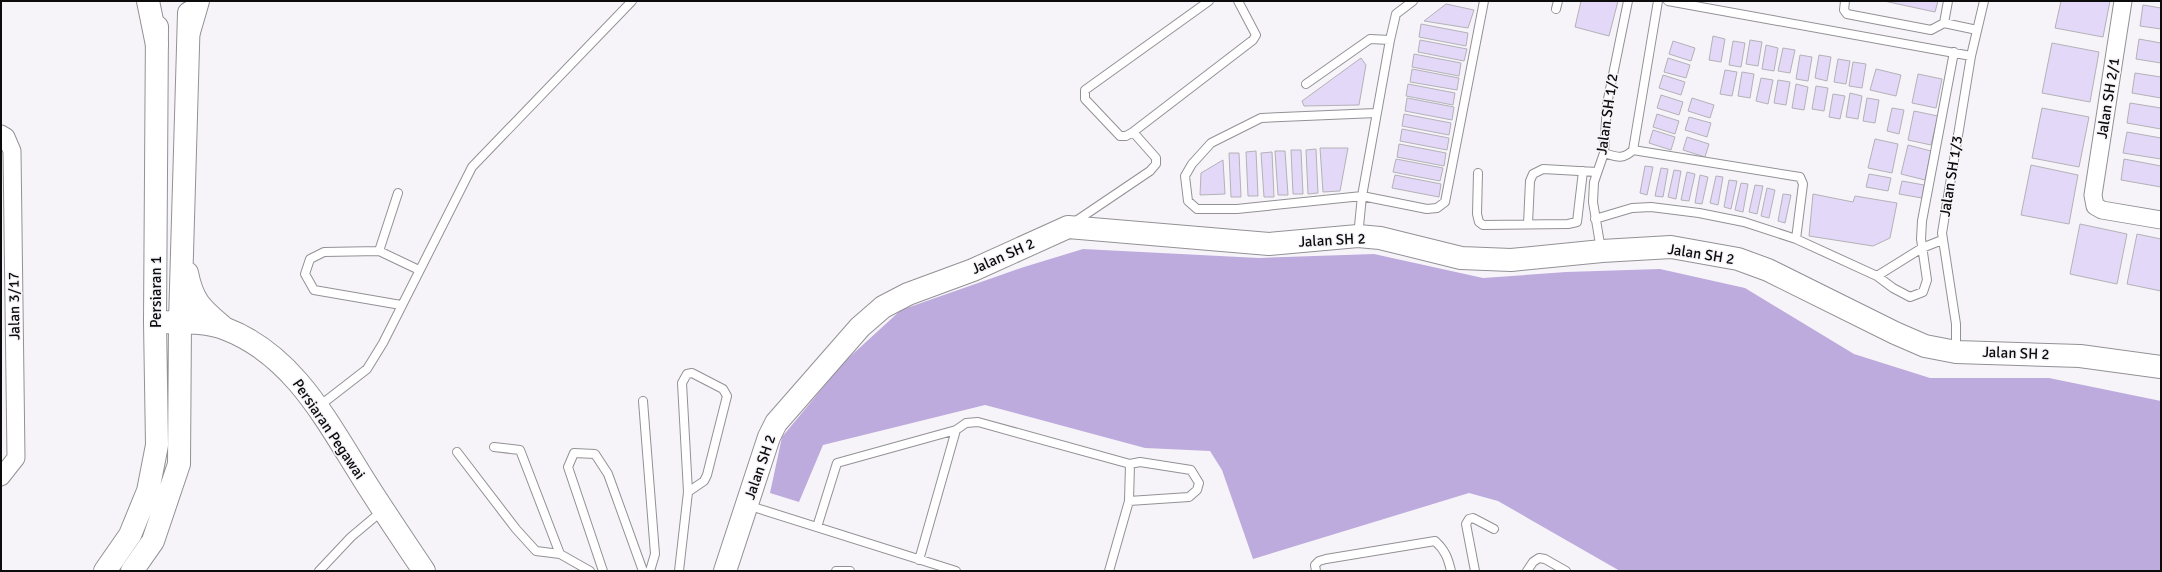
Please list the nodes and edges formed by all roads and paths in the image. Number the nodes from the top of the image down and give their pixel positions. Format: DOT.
graph roads {
  1 [pos="148,1"];
  2 [pos="157,1"];
  3 [pos="189,1"];
  4 [pos="198,1"];
  5 [pos="632,1"];
  6 [pos="1209,1"];
  7 [pos="1238,1"];
  8 [pos="1413,1"];
  9 [pos="1484,1"];
  10 [pos="1628,1"];
  11 [pos="1658,1"];
  12 [pos="1668,1"];
  13 [pos="1845,1"];
  14 [pos="1948,1"];
  15 [pos="1984,1"];
  16 [pos="2123,1"];
  17 [pos="1944,24"];
  18 [pos="1977,30"];
  19 [pos="189,32"];
  20 [pos="1390,40"];
  21 [pos="157,45"];
  22 [pos="1954,52"];
  23 [pos="1971,56"];
  24 [pos="1306,84"];
  25 [pos="1376,113"];
  26 [pos="1133,132"];
  27 [pos="1,134"];
  28 [pos="1633,150"];
  29 [pos="1604,152"];
  30 [pos="1583,171"];
  31 [pos="1598,172"];
  32 [pos="1478,173"];
  33 [pos="398,193"];
  34 [pos="1362,196"];
  35 [pos="1595,219"];
  36 [pos="2161,220"];
  37 [pos="1528,224"];
  38 [pos="1068,226"];
  39 [pos="1358,236"];
  40 [pos="1796,239"];
  41 [pos="1942,240"];
  42 [pos="1922,248"];
  43 [pos="1602,250"];
  44 [pos="379,251"];
  45 [pos="183,256"];
  46 [pos="419,270"];
  47 [pos="1877,276"];
  48 [pos="401,305"];
  49 [pos="156,322"];
  50 [pos="180,322"];
  51 [pos="224,328"];
  52 [pos="1956,352"];
  53 [pos="2161,367"];
  54 [pos="643,401"];
  55 [pos="318,407"];
  56 [pos="956,430"];
  57 [pos="494,447"];
  58 [pos="457,452"];
  59 [pos="1130,464"];
  60 [pos="1,477"];
  61 [pos="688,492"];
  62 [pos="1129,501"];
  63 [pos="747,505"];
  64 [pos="383,510"];
  65 [pos="817,527"];
  66 [pos="1494,530"];
  67 [pos="560,554"];
  68 [pos="919,560"];
  69 [pos="105,571"];
  70 [pos="132,571"];
  71 [pos="319,571"];
  72 [pos="424,571"];
  73 [pos="590,571"];
  74 [pos="603,571"];
  75 [pos="643,571"];
  76 [pos="650,571"];
  77 [pos="679,571"];
  78 [pos="725,571"];
  79 [pos="836,571"];
  80 [pos="850,571"];
  81 [pos="956,571"];
  82 [pos="1109,571"];
  83 [pos="1316,571"];
  84 [pos="1451,571"];
  85 [pos="1475,571"];
  86 [pos="1527,571"];
  87 [pos="1566,571"];
  1 -- 21 [label="main road"];
  2 -- 21 [label="main road, Persiaran 1"];
  3 -- 19 [label="main road, Persiaran 1"];
  4 -- 19 [label="main road"];
  5 -- 46 [label="lane"];
  6 -- 26 [label="lane"];
  7 -- 26 [label="lane"];
  8 -- 20 [label="lane"];
  9 -- 34 [label="lane"];
  10 -- 29 [label="lane, Jalan SH 1/2"];
  11 -- 28 [label="lane"];
  12 -- 22 [label="lane"];
  13 -- 17 [label="lane"];
  14 -- 17 [label="lane"];
  15 -- 18 [label="lane, Jalan SH 1/3"];
  16 -- 36 [label="street, Jalan SH 2/1"];
  17 -- 18 [label="lane"];
  18 -- 23 [label="lane, Jalan SH 1/3"];
  19 -- 45 [label="main road, Persiaran 1"];
  20 -- 24 [label="lane"];
  20 -- 25 [label="lane"];
  21 -- 49 [label="main road, Persiaran 1"];
  22 -- 23 [label="lane"];
  22 -- 42 [label="lane"];
  23 -- 41 [label="lane, Jalan SH 1/3"];
  25 -- 34 [label="lane"];
  25 -- 34 [label="lane"];
  26 -- 38 [label="lane"];
  27 -- 60 [label="street, Jalan 3/17"];
  28 -- 29 [label="lane"];
  28 -- 40 [label="lane"];
  29 -- 31 [label="lane, Jalan SH 1/2"];
  30 -- 31 [label="lane"];
  30 -- 37 [label="lane"];
  30 -- 37 [label="lane"];
  31 -- 35 [label="lane, Jalan SH 1/2"];
  32 -- 37 [label="lane"];
  33 -- 44 [label="lane"];
  34 -- 39 [label="lane"];
  35 -- 40 [label="lane"];
  35 -- 43 [label="lane, Jalan SH 1/2"];
  38 -- 39 [label="main road, Jalan SH 2"];
  38 -- 63 [label="main road, Jalan SH 2"];
  39 -- 43 [label="main road, Jalan SH 2"];
  40 -- 47 [label="lane"];
  41 -- 42 [label="lane"];
  41 -- 52 [label="lane, Jalan SH 1/3"];
  42 -- 47 [label="lane"];
  42 -- 47 [label="lane"];
  43 -- 52 [label="main road, Jalan SH 2"];
  44 -- 46 [label="lane"];
  44 -- 48 [label="lane"];
  45 -- 50 [label="main road, Persiaran 1"];
  45 -- 51 [label="main road"];
  46 -- 48 [label="lane"];
  48 -- 55 [label="lane"];
  49 -- 50 [label="main road, Persiaran Pegawai"];
  49 -- 69 [label="main road, Persiaran 1"];
  50 -- 51 [label="main road, Persiaran Pegawai"];
  50 -- 70 [label="main road, Persiaran 1"];
  51 -- 55 [label="main road, Persiaran Pegawai"];
  52 -- 53 [label="main road, Jalan SH 2"];
  54 -- 76 [label="lane"];
  55 -- 64 [label="main road, Persiaran Pegawai"];
  56 -- 59 [label="lane"];
  56 -- 65 [label="lane"];
  56 -- 68 [label="lane"];
  57 -- 67 [label="lane"];
  58 -- 67 [label="lane"];
  59 -- 62 [label="lane"];
  59 -- 62 [label="lane"];
  61 -- 61 [label="lane"];
  61 -- 77 [label="lane"];
  62 -- 82 [label="lane"];
  63 -- 65 [label="lane"];
  63 -- 78 [label="main road, Jalan SH 2"];
  64 -- 71 [label="lane"];
  64 -- 72 [label="main road, Persiaran Pegawai"];
  65 -- 68 [label="lane"];
  66 -- 85 [label="lane"];
  67 -- 73 [label="lane"];
  68 -- 81 [label="lane"];
  74 -- 75 [label="lane"];
  79 -- 80 [label="lane"];
  83 -- 84 [label="lane"];
  86 -- 87 [label="lane"];
}
